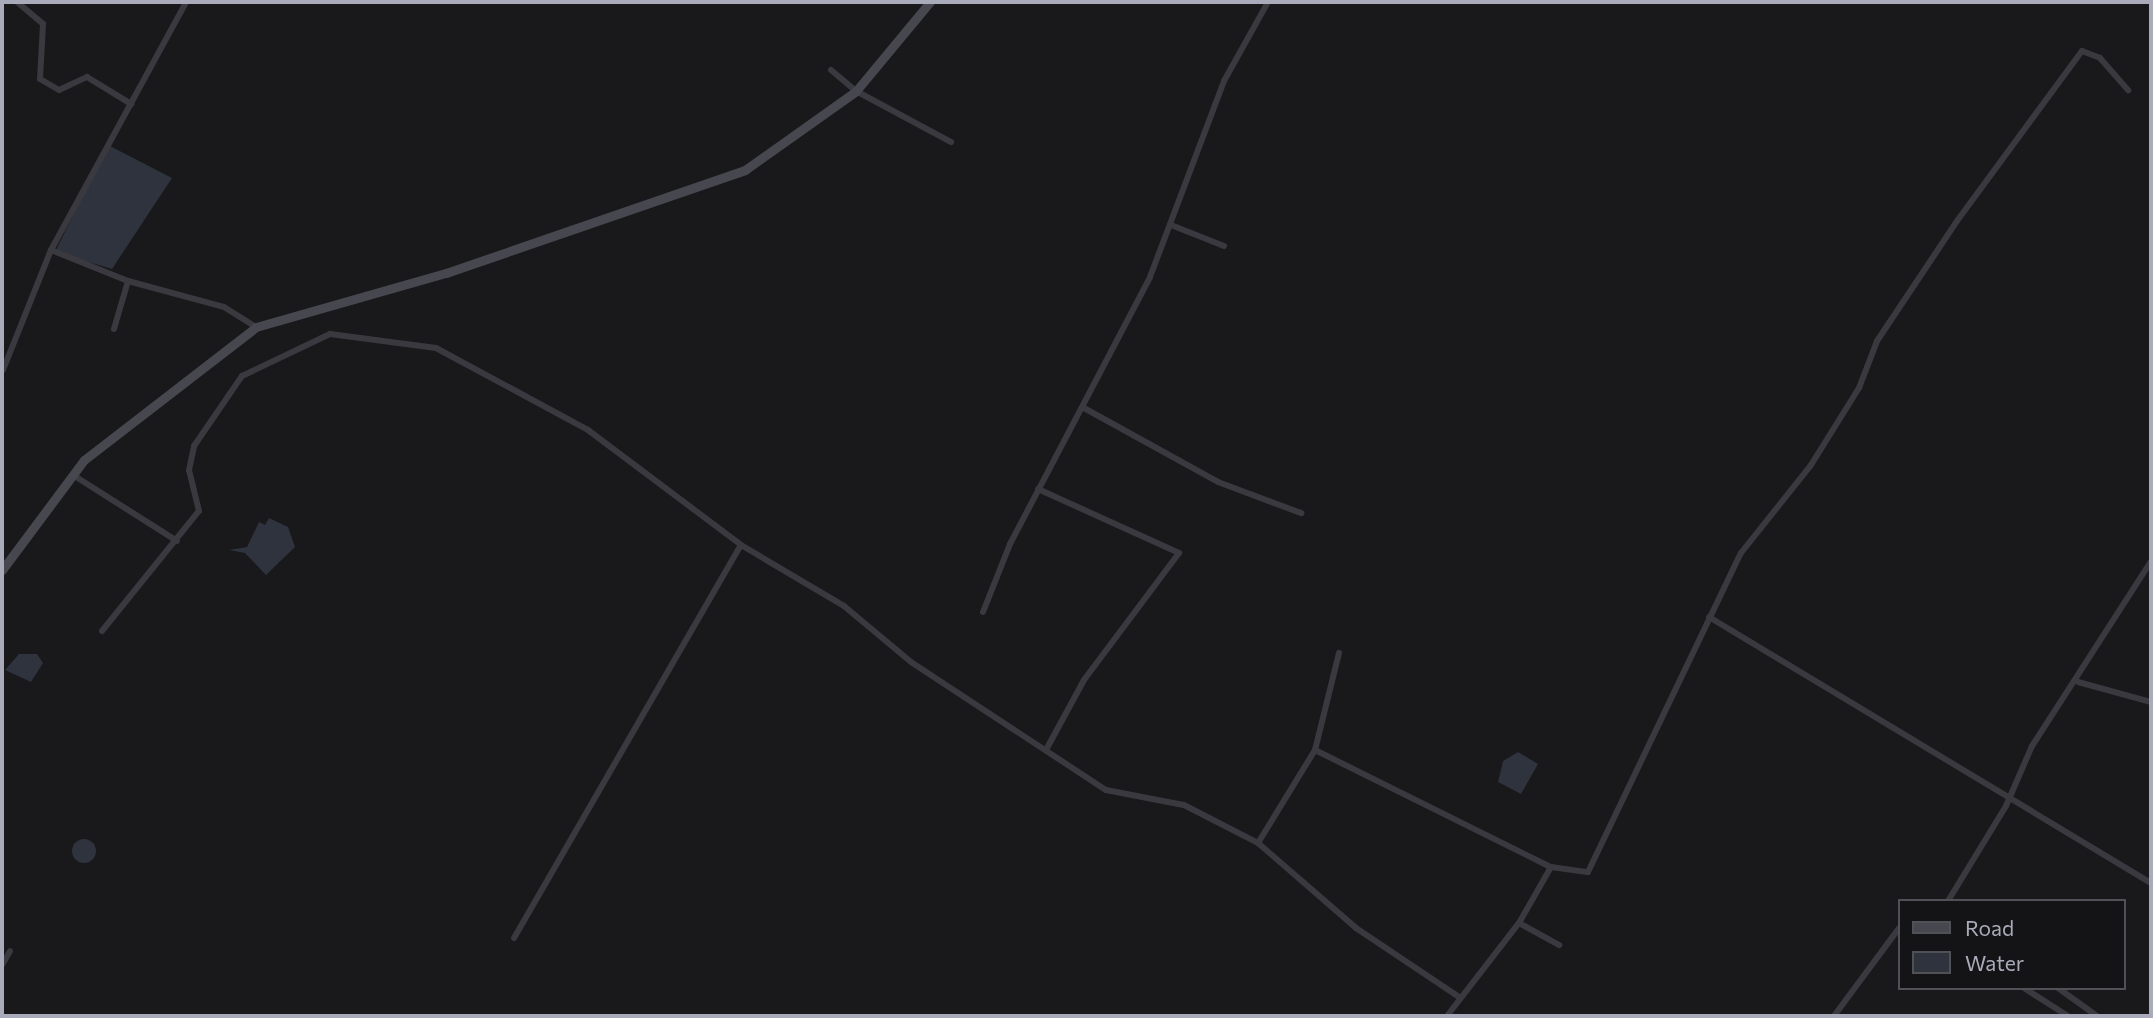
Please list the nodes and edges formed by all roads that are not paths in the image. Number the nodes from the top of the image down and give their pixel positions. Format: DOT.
graph roads {
  1 [pos="17,2"];
  2 [pos="186,2"];
  3 [pos="930,2"];
  4 [pos="1269,2"];
  5 [pos="831,70"];
  6 [pos="2128,90"];
  7 [pos="856,91"];
  8 [pos="131,104"];
  9 [pos="951,142"];
  10 [pos="1171,225"];
  11 [pos="1224,246"];
  12 [pos="51,250"];
  13 [pos="128,281"];
  14 [pos="256,327"];
  15 [pos="114,329"];
  16 [pos="3,370"];
  17 [pos="1084,408"];
  18 [pos="73,475"];
  19 [pos="1038,489"];
  20 [pos="1301,513"];
  21 [pos="177,541"];
  22 [pos="741,544"];
  23 [pos="2151,561"];
  24 [pos="2,570"];
  25 [pos="983,612"];
  26 [pos="1709,617"];
  27 [pos="103,631"];
  28 [pos="1339,653"];
  29 [pos="2078,682"];
  30 [pos="2151,702"];
  31 [pos="1315,750"];
  32 [pos="1046,751"];
  33 [pos="2010,793"];
  34 [pos="1258,843"];
  35 [pos="1551,867"];
  36 [pos="2151,883"];
  37 [pos="1949,899"];
  38 [pos="1519,923"];
  39 [pos="1898,929"];
  40 [pos="514,938"];
  41 [pos="1559,945"];
  42 [pos="10,951"];
  43 [pos="2,965"];
  44 [pos="2027,990"];
  45 [pos="2061,990"];
  46 [pos="1459,997"];
  47 [pos="1447,1016"];
  48 [pos="1835,1016"];
  49 [pos="2068,1016"];
  50 [pos="2097,1016"];
  1 -- 8 [label="street"];
  2 -- 8 [label="street"];
  3 -- 7 [label="main road"];
  4 -- 10 [label="street"];
  5 -- 7 [label="street"];
  6 -- 26 [label="street"];
  7 -- 9 [label="street"];
  7 -- 14 [label="main road"];
  8 -- 12 [label="street"];
  10 -- 11 [label="street"];
  10 -- 17 [label="street"];
  12 -- 13 [label="street"];
  12 -- 16 [label="street"];
  13 -- 14 [label="street"];
  13 -- 15 [label="street"];
  14 -- 18 [label="main road"];
  17 -- 19 [label="street"];
  17 -- 20 [label="street"];
  18 -- 21 [label="street"];
  18 -- 24 [label="main road"];
  19 -- 25 [label="street"];
  19 -- 32 [label="street"];
  21 -- 22 [label="street"];
  21 -- 27 [label="street"];
  22 -- 32 [label="street"];
  22 -- 40 [label="street"];
  23 -- 29 [label="street"];
  26 -- 33 [label="street"];
  26 -- 35 [label="street"];
  28 -- 31 [label="street"];
  29 -- 30 [label="street"];
  29 -- 33 [label="street"];
  31 -- 34 [label="street"];
  31 -- 35 [label="street"];
  32 -- 34 [label="street"];
  33 -- 36 [label="street"];
  33 -- 37 [label="street"];
  34 -- 46 [label="street"];
  35 -- 38 [label="street"];
  38 -- 41 [label="street"];
  38 -- 46 [label="street"];
  39 -- 48 [label="street"];
  42 -- 43 [label="street"];
  44 -- 49 [label="street"];
  45 -- 50 [label="street"];
  46 -- 47 [label="street"];
}
